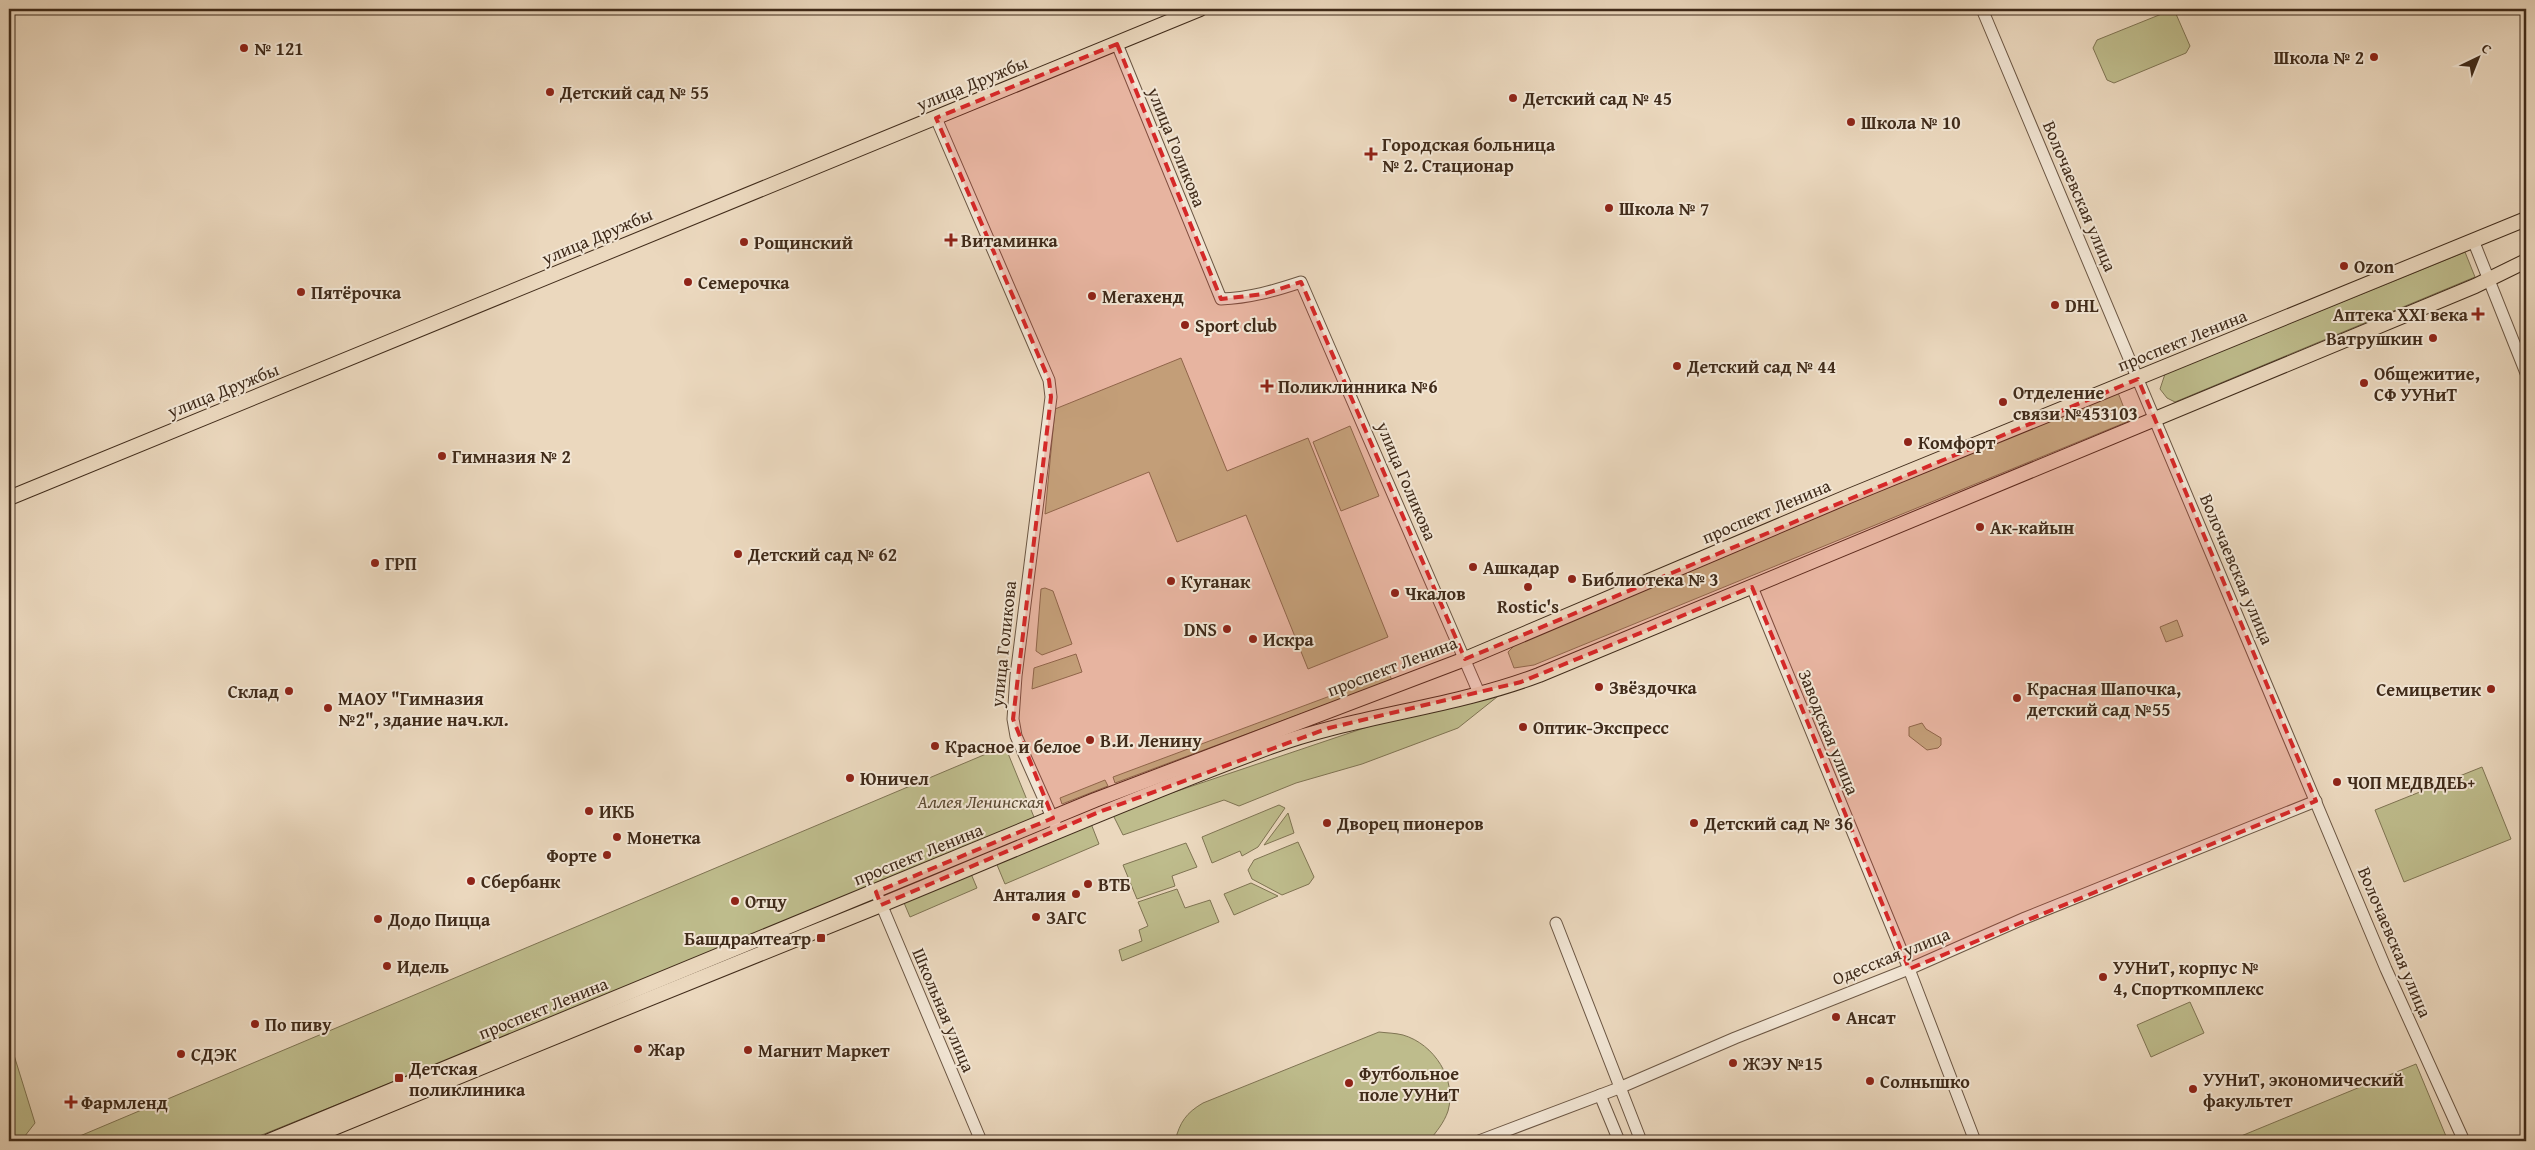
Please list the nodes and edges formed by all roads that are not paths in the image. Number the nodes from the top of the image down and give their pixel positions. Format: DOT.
graph roads {
  1 [pos="1200,9"];
  2 [pos="1982,9"];
  3 [pos="1117,44"];
  4 [pos="936,118"];
  5 [pos="2526,219"];
  6 [pos="2473,240"];
  7 [pos="2526,261"];
  8 [pos="2489,279"];
  9 [pos="2526,373"];
  10 [pos="2138,379"];
  11 [pos="2155,418"];
  12 [pos="9,498"];
  13 [pos="1752,587"];
  14 [pos="1465,658"];
  15 [pos="1479,693"];
  16 [pos="2316,801"];
  17 [pos="1055,824"];
  18 [pos="878,898"];
  19 [pos="1556,923"];
  20 [pos="1909,969"];
  21 [pos="1619,1088"];
  22 [pos="1600,1095"];
  23 [pos="269,1141"];
  24 [pos="302,1141"];
  25 [pos="982,1141"];
  26 [pos="1478,1141"];
  27 [pos="1619,1141"];
  28 [pos="1641,1141"];
  29 [pos="1975,1141"];
  30 [pos="2464,1141"];
  1 -- 3 [label="main road, улица Дружбы"];
  2 -- 10 [label="street, Волочаевская улица"];
  3 -- 4 [label="main road, улица Дружбы"];
  3 -- 14 [label="street, улица Голикова"];
  4 -- 12 [label="main road, улица Дружбы"];
  4 -- 17 [label="street, улица Голикова"];
  5 -- 6 [label="main road, проспект Ленина"];
  6 -- 8 [label="street"];
  6 -- 10 [label="main road, проспект Ленина"];
  7 -- 8 [label="main road, проспект Ленина"];
  8 -- 9 [label="street"];
  8 -- 11 [label="main road, проспект Ленина"];
  10 -- 11 [label="street, Волочаевская улица"];
  10 -- 14 [label="main road, проспект Ленина"];
  11 -- 13 [label="main road, проспект Ленина"];
  11 -- 16 [label="street, Волочаевская улица"];
  13 -- 15 [label="main road, проспект Ленина"];
  13 -- 20 [label="street, Заводская улица"];
  14 -- 15 [label="street, улица Голикова"];
  14 -- 17 [label="main road, проспект Ленина"];
  15 -- 17 [label="main road, проспект Ленина"];
  16 -- 20 [label="street, Одесская улица"];
  16 -- 30 [label="street, Волочаевская улица"];
  17 -- 18 [label="main road, проспект Ленина"];
  18 -- 23 [label="main road, проспект Ленина"];
  18 -- 24 [label="main road, проспект Ленина"];
  18 -- 25 [label="street, Школьная улица"];
  19 -- 21 [label="street"];
  20 -- 21 [label="street, Одесская улица"];
  20 -- 29 [label="street, Заводская улица"];
  21 -- 22 [label="street, Одесская улица"];
  21 -- 28 [label="street"];
  22 -- 26 [label="street, Одесская улица"];
  22 -- 27 [label="street"];
}
